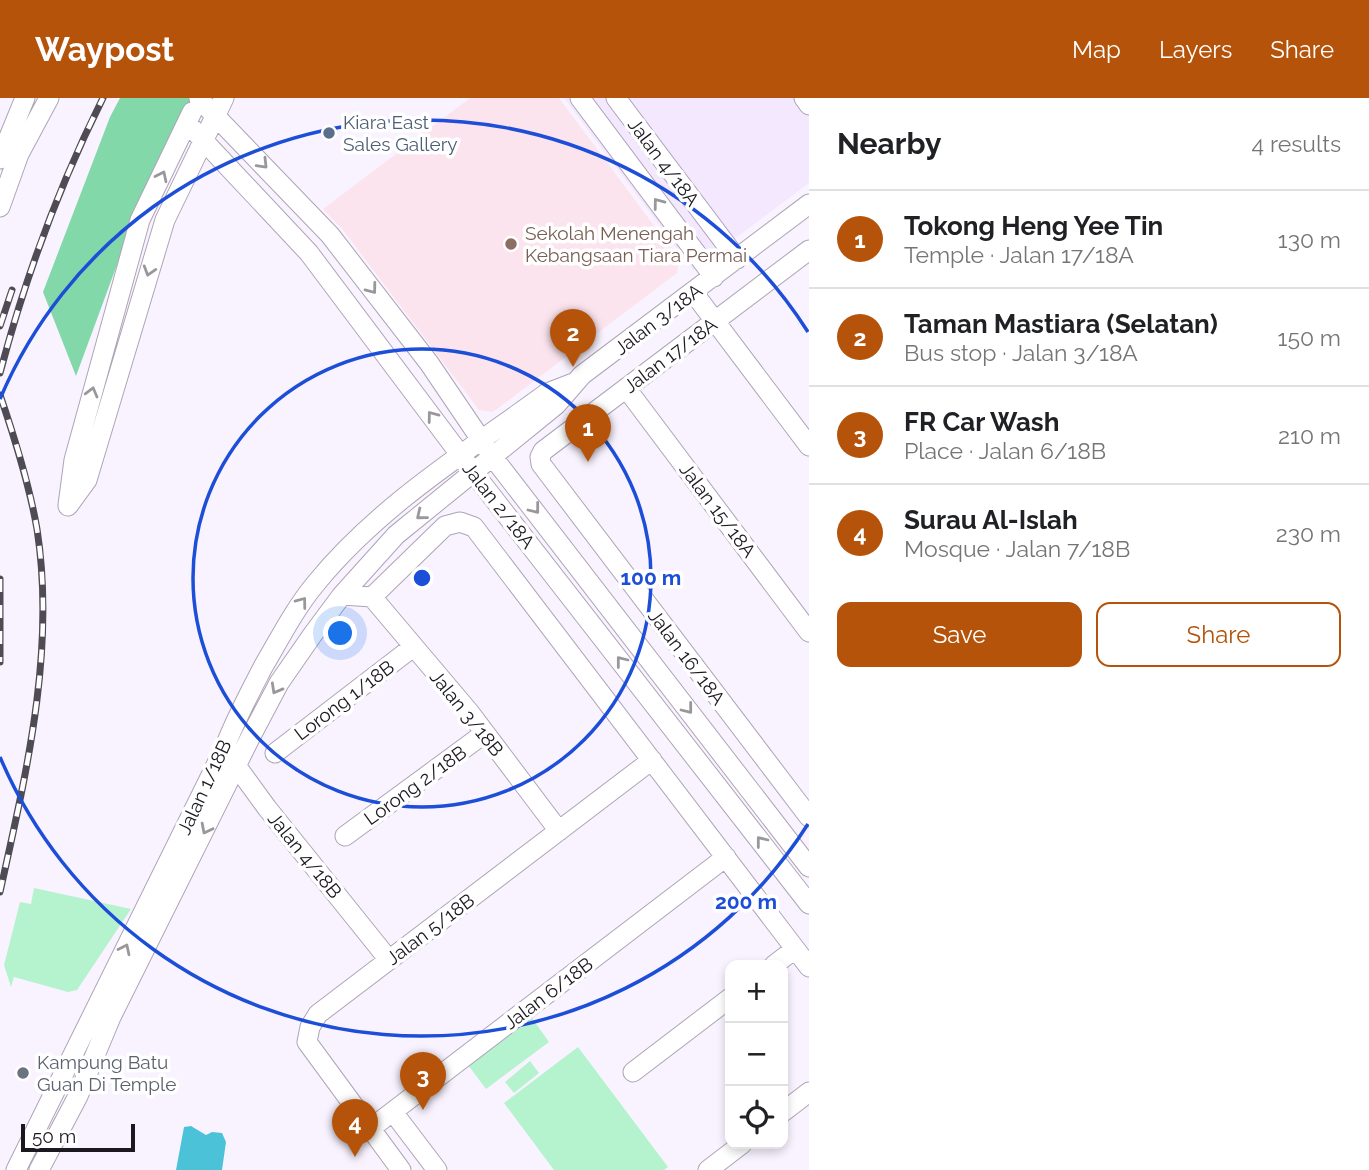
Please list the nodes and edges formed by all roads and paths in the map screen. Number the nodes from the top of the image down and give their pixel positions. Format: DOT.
graph roads {
  1 [pos="25,98"];
  2 [pos="199,98"];
  3 [pos="580,98"];
  4 [pos="616,98"];
  5 [pos="804,98"];
  6 [pos="47,102"];
  7 [pos="809,105"];
  8 [pos="220,106"];
  9 [pos="187,122"];
  10 [pos="204,141"];
  11 [pos="0,159"];
  12 [pos="809,204"];
  13 [pos="0,207"];
  14 [pos="808,254"];
  15 [pos="737,259"];
  16 [pos="714,277"];
  17 [pos="693,292"];
  18 [pos="715,321"];
  19 [pos="626,388"];
  20 [pos="83,423"];
  21 [pos="103,428"];
  22 [pos="809,446"];
  23 [pos="487,448"];
  24 [pos="467,464"];
  25 [pos="541,464"];
  26 [pos="366,566"];
  27 [pos="342,595"];
  28 [pos="372,597"];
  29 [pos="809,632"];
  30 [pos="413,647"];
  31 [pos="485,733"];
  32 [pos="224,748"];
  33 [pos="275,752"];
  34 [pos="652,760"];
  35 [pos="236,768"];
  36 [pos="809,817"];
  37 [pos="559,831"];
  38 [pos="345,836"];
  39 [pos="726,858"];
  40 [pos="809,867"];
  41 [pos="807,896"];
  42 [pos="795,949"];
  43 [pos="389,960"];
  44 [pos="781,960"];
  45 [pos="809,967"];
  46 [pos="725,1002"];
  47 [pos="633,1072"];
  48 [pos="809,1092"];
  49 [pos="788,1108"];
  50 [pos="393,1112"];
  51 [pos="370,1129"];
  52 [pos="735,1149"];
  53 [pos="16,1170"];
  54 [pos="39,1170"];
  55 [pos="401,1170"];
  56 [pos="437,1170"];
  57 [pos="708,1170"];
  1 -- 11 [label="street"];
  2 -- 8 [label="street, Jalan 2/18A"];
  2 -- 9 [label="street"];
  16 -- 3 [label="street, Jalan 4/18A, one-way"];
  4 -- 15 [label="street, Jalan 4/18A"];
  5 -- 7 [label="street"];
  6 -- 13 [label="street"];
  8 -- 10 [label="street"];
  8 -- 23 [label="street, Jalan 2/18A, one-way"];
  9 -- 10 [label="street, Jalan 2/18A"];
  20 -- 9 [label="street, one-way"];
  10 -- 21 [label="street, one-way"];
  24 -- 10 [label="street, Jalan 2/18A, one-way"];
  12 -- 15 [label="street, Jalan 3/18A"];
  14 -- 18 [label="street, Jalan 17/18A"];
  15 -- 16 [label="street, Jalan 3/18A"];
  16 -- 17 [label="street, Jalan 3/18A"];
  17 -- 18 [label="street"];
  17 -- 23 [label="street, Jalan 3/18A"];
  18 -- 19 [label="street, Jalan 17/18A"];
  18 -- 22 [label="street"];
  19 -- 25 [label="street, Jalan 17/18A"];
  19 -- 29 [label="street, Jalan 15/18A"];
  20 -- 21 [label="street"];
  20 -- 21 [label="street"];
  23 -- 24 [label="street, Jalan 3/18A"];
  23 -- 40 [label="street, Jalan 2/18A, one-way"];
  24 -- 26 [label="street, Jalan 1/18B, one-way"];
  32 -- 24 [label="street, Jalan 1/18B, one-way"];
  41 -- 24 [label="street, Jalan 2/18A, one-way"];
  25 -- 36 [label="street, Jalan 16/18A"];
  26 -- 27 [label="street, Jalan 1/18B"];
  26 -- 28 [label="street"];
  27 -- 28 [label="street"];
  27 -- 35 [label="street, Jalan 1/18B, one-way"];
  28 -- 30 [label="street, Jalan 3/18B"];
  28 -- 34 [label="street, Jalan 2/18A"];
  30 -- 31 [label="street, Jalan 3/18B"];
  30 -- 33 [label="street, Lorong 1/18B"];
  31 -- 37 [label="street, Jalan 3/18B"];
  31 -- 38 [label="street, Lorong 2/18B"];
  32 -- 35 [label="street, Jalan 4/18B"];
  53 -- 32 [label="street, Jalan 1/18B, one-way"];
  34 -- 37 [label="street, Jalan 5/18B"];
  34 -- 39 [label="street, Jalan 2/18A"];
  35 -- 43 [label="street, Jalan 4/18B"];
  35 -- 54 [label="street, Jalan 1/18B, one-way"];
  37 -- 43 [label="street, Jalan 5/18B"];
  39 -- 42 [label="street, Jalan 2/18A"];
  39 -- 50 [label="street, Jalan 6/18B"];
  42 -- 44 [label="street"];
  42 -- 45 [label="street, Jalan 2/18A"];
  43 -- 51 [label="street, Jalan 5/18B"];
  46 -- 47 [label="street"];
  48 -- 49 [label="street"];
  50 -- 51 [label="street, Jalan 6/18B"];
  50 -- 56 [label="street"];
  51 -- 55 [label="street"];
  52 -- 57 [label="street"];
}
